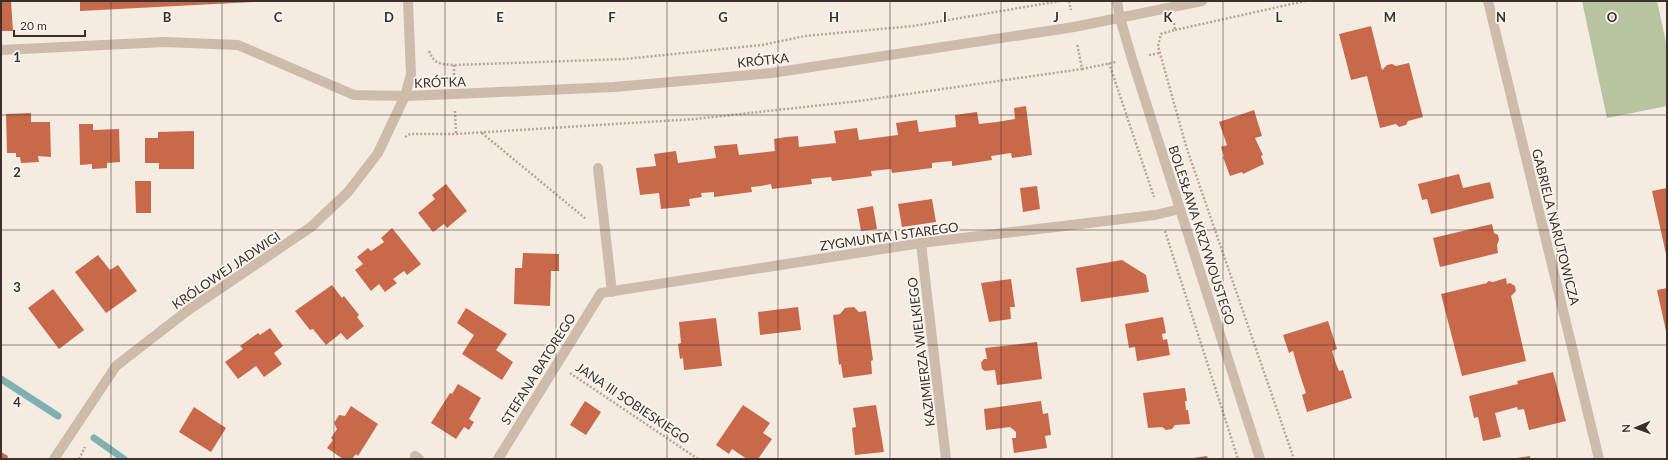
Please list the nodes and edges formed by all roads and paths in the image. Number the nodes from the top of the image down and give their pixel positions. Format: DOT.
graph roads {
  1 [pos="408,1"];
  2 [pos="1060,1"];
  3 [pos="1069,1"];
  4 [pos="1117,1"];
  5 [pos="1202,1"];
  6 [pos="1305,1"];
  7 [pos="1488,1"];
  8 [pos="1172,8"];
  9 [pos="1120,18"];
  10 [pos="1074,27"];
  11 [pos="1175,30"];
  12 [pos="428,49"];
  13 [pos="1,50"];
  14 [pos="1108,63"];
  15 [pos="405,96"];
  16 [pos="482,133"];
  17 [pos="404,138"];
  18 [pos="598,168"];
  19 [pos="1180,209"];
  20 [pos="1159,214"];
  21 [pos="606,235"];
  22 [pos="921,243"];
  23 [pos="612,292"];
  24 [pos="602,293"];
  25 [pos="556,364"];
  26 [pos="54,459"];
  27 [pos="498,459"];
  28 [pos="698,459"];
  29 [pos="946,459"];
  30 [pos="1238,459"];
  31 [pos="1260,459"];
  32 [pos="1294,459"];
  33 [pos="1599,459"];
  1 -- 15 [label="street, KRÓTKA"];
  2 -- 12 [label="path"];
  3 -- 10 [label="path"];
  4 -- 9 [label="street"];
  5 -- 8 [label="street, KRÓTKA"];
  6 -- 11 [label="path"];
  7 -- 33 [label="street, GABRIELA NARUTOWICZA"];
  8 -- 9 [label="street, KRÓTKA"];
  8 -- 11 [label="path"];
  9 -- 10 [label="street, KRÓTKA"];
  9 -- 19 [label="street, BOLESŁAWA KRZYWOUSTEGO"];
  10 -- 15 [label="street, KRÓTKA"];
  10 -- 16 [label="path"];
  11 -- 32 [label="path"];
  13 -- 15 [label="street, KRÓTKA"];
  14 -- 20 [label="path"];
  15 -- 26 [label="street, KRÓLOWEJ JADWIGI"];
  16 -- 17 [label="path"];
  16 -- 21 [label="path"];
  18 -- 21 [label="street"];
  19 -- 20 [label="street, ZYGMUNTA I STAREGO"];
  19 -- 31 [label="street, BOLESŁAWA KRZYWOUSTEGO"];
  20 -- 22 [label="street, ZYGMUNTA I STAREGO"];
  20 -- 30 [label="path"];
  21 -- 23 [label="street"];
  22 -- 23 [label="street, ZYGMUNTA I STAREGO"];
  22 -- 29 [label="street, KAZIMIERZA WIELKIEGO"];
  23 -- 24 [label="street, ZYGMUNTA I STAREGO"];
  24 -- 25 [label="street, STEFANA BATOREGO"];
  25 -- 27 [label="street, STEFANA BATOREGO"];
  25 -- 28 [label="path, JANA III SOBIESKIEGO"];
}
